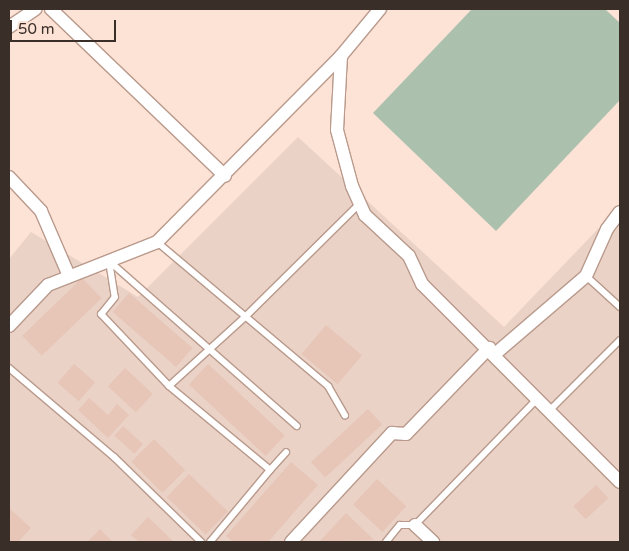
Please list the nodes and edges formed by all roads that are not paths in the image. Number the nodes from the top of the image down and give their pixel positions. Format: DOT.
graph roads {
  1 [pos="36,9"];
  2 [pos="51,9"];
  3 [pos="380,9"];
  4 [pos="9,27"];
  5 [pos="341,56"];
  6 [pos="225,176"];
  7 [pos="9,177"];
  8 [pos="360,203"];
  9 [pos="620,212"];
  10 [pos="157,242"];
  11 [pos="109,261"];
  12 [pos="69,276"];
  13 [pos="586,276"];
  14 [pos="620,307"];
  15 [pos="246,317"];
  16 [pos="9,326"];
  17 [pos="620,340"];
  18 [pos="210,349"];
  19 [pos="492,351"];
  20 [pos="9,368"];
  21 [pos="169,386"];
  22 [pos="538,398"];
  23 [pos="550,410"];
  24 [pos="345,415"];
  25 [pos="297,426"];
  26 [pos="286,452"];
  27 [pos="270,470"];
  28 [pos="620,482"];
  29 [pos="415,525"];
  30 [pos="201,542"];
  31 [pos="210,542"];
  32 [pos="291,542"];
  33 [pos="386,542"];
  34 [pos="433,542"];
  1 -- 4 [label="street"];
  2 -- 6 [label="street"];
  3 -- 5 [label="street"];
  5 -- 6 [label="street"];
  5 -- 8 [label="street"];
  6 -- 10 [label="street"];
  7 -- 12 [label="street"];
  8 -- 15 [label="lane"];
  8 -- 19 [label="street"];
  9 -- 13 [label="street"];
  10 -- 11 [label="street"];
  10 -- 15 [label="lane"];
  11 -- 12 [label="street"];
  11 -- 18 [label="lane"];
  11 -- 21 [label="lane"];
  12 -- 16 [label="street"];
  13 -- 14 [label="lane"];
  13 -- 19 [label="street"];
  15 -- 18 [label="lane"];
  15 -- 24 [label="lane"];
  17 -- 23 [label="lane"];
  18 -- 21 [label="lane"];
  18 -- 25 [label="lane"];
  19 -- 22 [label="street"];
  19 -- 32 [label="street"];
  20 -- 30 [label="lane"];
  21 -- 27 [label="lane"];
  22 -- 23 [label="street"];
  22 -- 29 [label="lane"];
  23 -- 28 [label="street"];
  26 -- 27 [label="lane"];
  27 -- 31 [label="lane"];
  29 -- 33 [label="lane"];
  29 -- 34 [label="street"];
}
